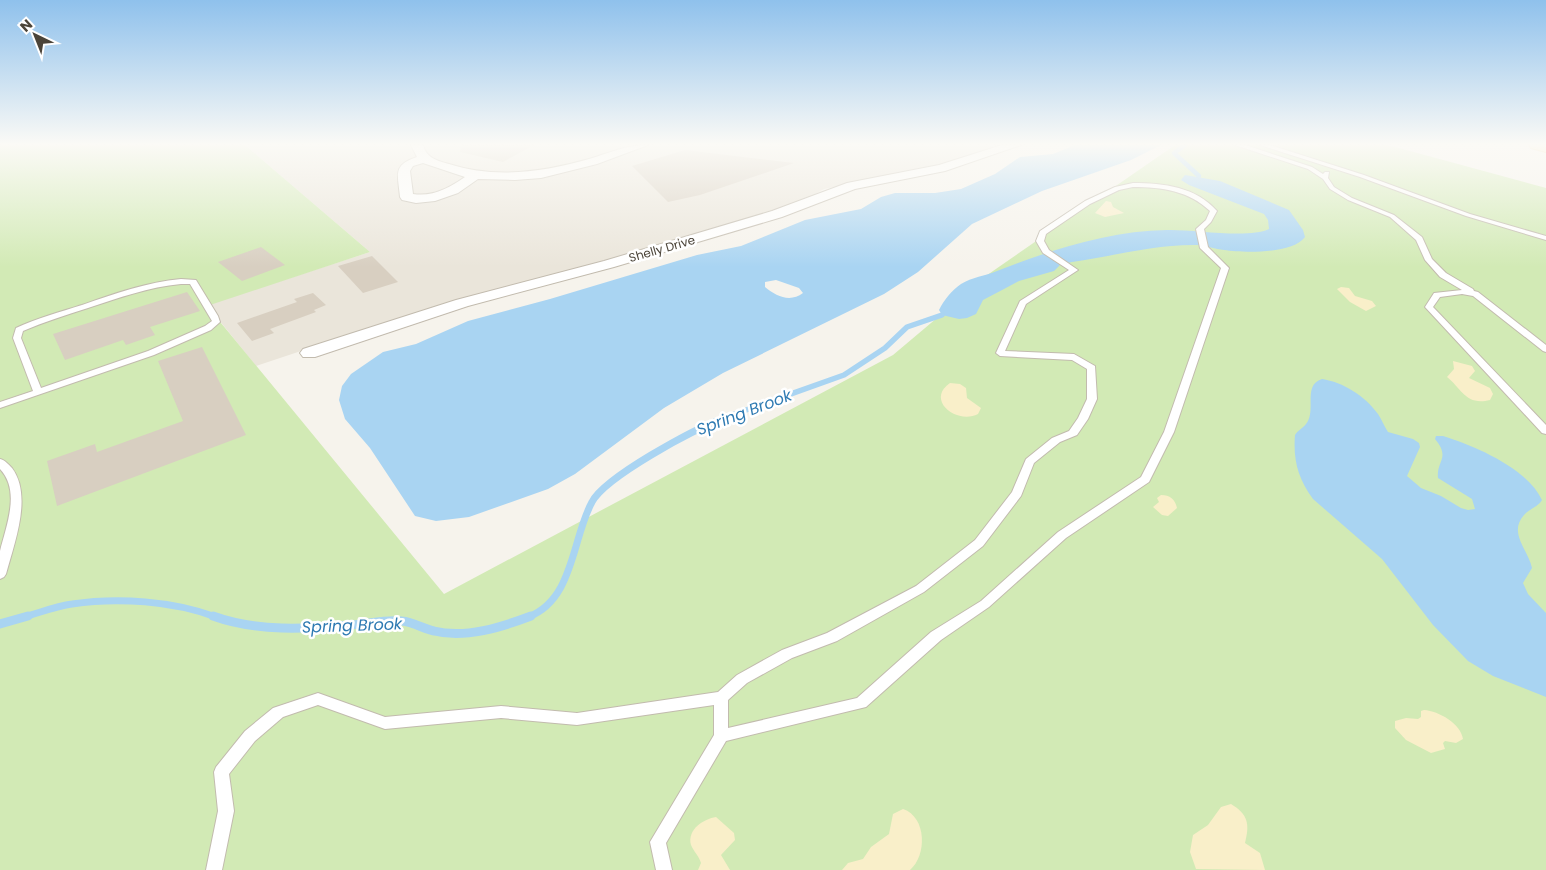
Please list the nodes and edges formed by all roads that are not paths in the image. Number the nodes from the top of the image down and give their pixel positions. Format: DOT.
graph roads {
  1 [pos="406,186"];
  2 [pos="462,186"];
  3 [pos="854,186"];
  4 [pos="1129,186"];
  5 [pos="1163,186"];
  6 [pos="1330,186"];
  7 [pos="1387,186"];
  8 [pos="1546,238"];
  9 [pos="1475,294"];
  10 [pos="1546,349"];
  11 [pos="309,353"];
  12 [pos="37,390"];
  13 [pos="0,404"];
  14 [pos="1546,432"];
  15 [pos="0,462"];
  16 [pos="0,574"];
  17 [pos="721,698"];
  18 [pos="721,736"];
  19 [pos="214,870"];
  20 [pos="664,870"];
  1 -- 2 [label="street"];
  3 -- 11 [label="street, Shelly Drive"];
  4 -- 17 [label="lane"];
  5 -- 18 [label="lane"];
  6 -- 9 [label="lane"];
  7 -- 8 [label="lane"];
  9 -- 10 [label="lane"];
  9 -- 14 [label="lane"];
  12 -- 12 [label="lane"];
  12 -- 13 [label="lane"];
  15 -- 16 [label="lane"];
  17 -- 18 [label="lane"];
  17 -- 19 [label="lane"];
  18 -- 20 [label="lane"];
}
